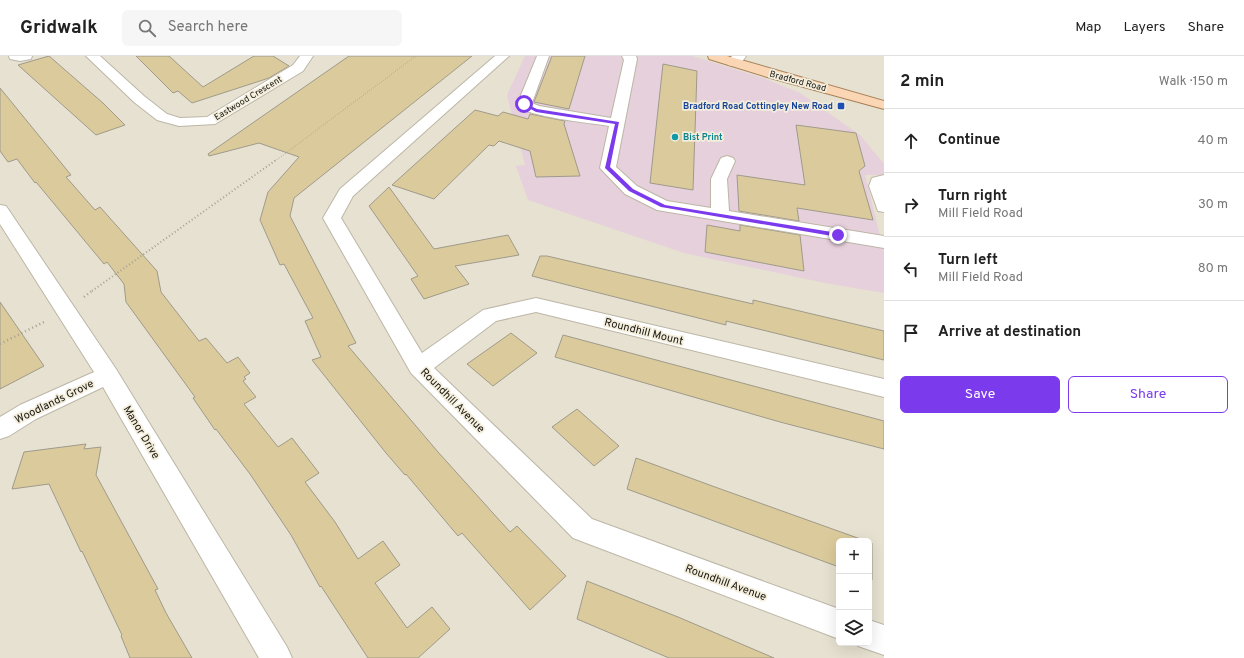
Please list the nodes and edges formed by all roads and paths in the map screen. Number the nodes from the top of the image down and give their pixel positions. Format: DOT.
graph roads {
  1 [pos="15,56"];
  2 [pos="26,56"];
  3 [pos="92,56"];
  4 [pos="307,56"];
  5 [pos="416,56"];
  6 [pos="503,56"];
  7 [pos="543,56"];
  8 [pos="714,56"];
  9 [pos="736,59"];
  10 [pos="628,63"];
  11 [pos="884,104"];
  12 [pos="617,123"];
  13 [pos="727,161"];
  14 [pos="884,180"];
  15 [pos="884,207"];
  16 [pos="0,210"];
  17 [pos="720,216"];
  18 [pos="884,242"];
  19 [pos="66,310"];
  20 [pos="0,344"];
  21 [pos="419,367"];
  22 [pos="108,375"];
  23 [pos="884,388"];
  24 [pos="0,429"];
  25 [pos="836,623"];
  26 [pos="872,636"];
  27 [pos="884,640"];
  28 [pos="276,658"];
  1 -- 2 [label="street"];
  3 -- 4 [label="street, Eastwood Crescent"];
  5 -- 19 [label="path"];
  6 -- 21 [label="street, Roundhill Avenue"];
  7 -- 12 [label="street"];
  8 -- 9 [label="main road, Bradford Road"];
  9 -- 11 [label="main road, Bradford Road"];
  10 -- 12 [label="street"];
  12 -- 17 [label="street"];
  13 -- 17 [label="street"];
  14 -- 15 [label="street"];
  16 -- 19 [label="street, Manor Drive"];
  17 -- 18 [label="street"];
  19 -- 20 [label="path"];
  19 -- 22 [label="street, Manor Drive"];
  21 -- 23 [label="street, Roundhill Mount"];
  21 -- 25 [label="street, Roundhill Avenue"];
  22 -- 24 [label="street, Woodlands Grove"];
  22 -- 28 [label="street, Manor Drive"];
  26 -- 27 [label="street"];
}
